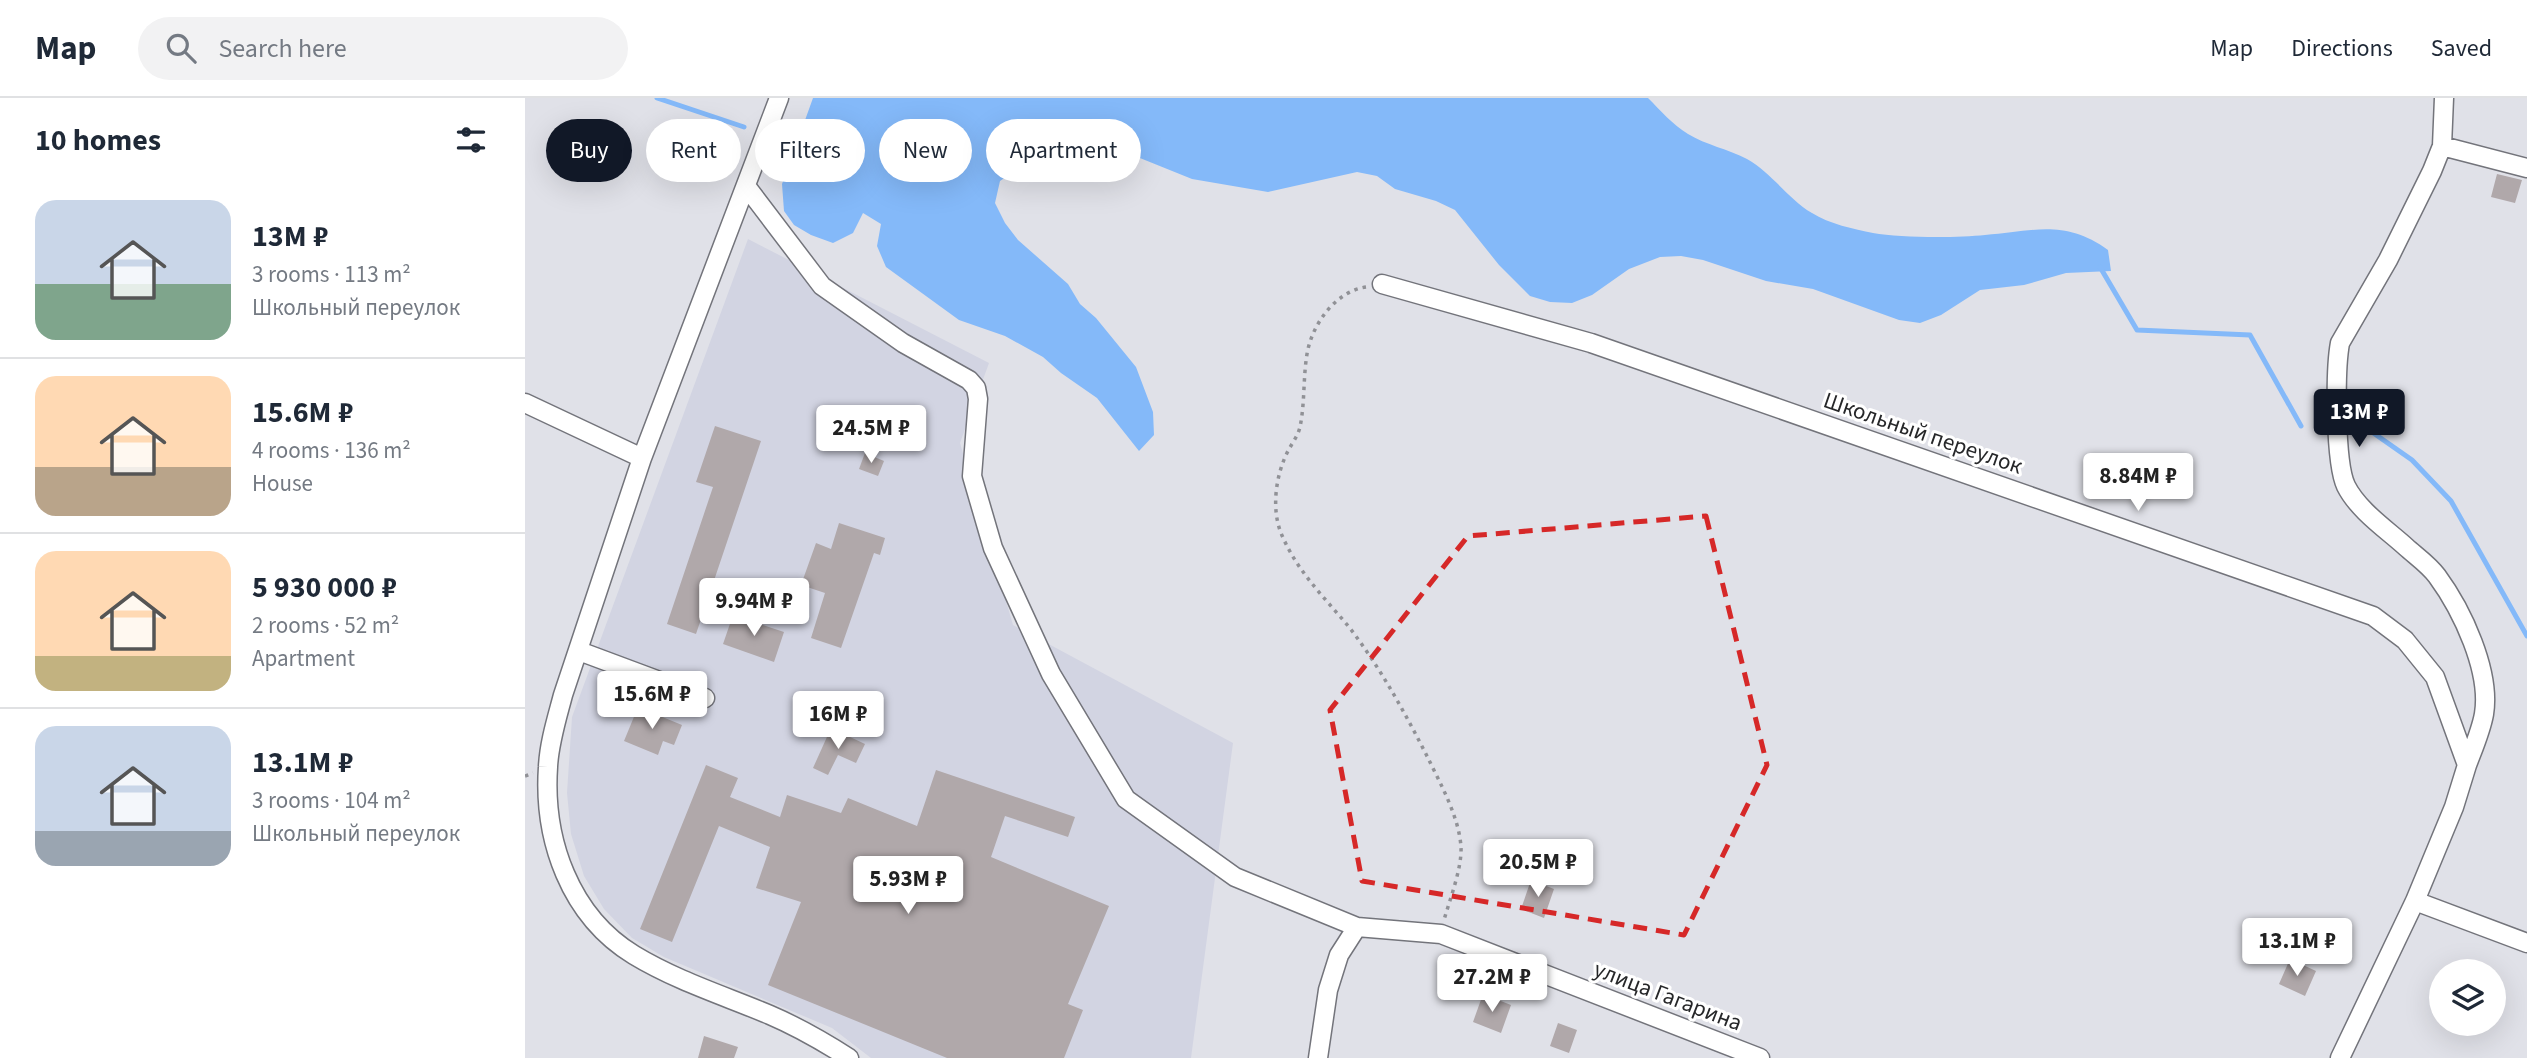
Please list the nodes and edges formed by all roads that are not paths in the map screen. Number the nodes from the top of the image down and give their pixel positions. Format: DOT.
graph roads {
  1 [pos="779,98"];
  2 [pos="2444,98"];
  3 [pos="2442,146"];
  4 [pos="2527,168"];
  5 [pos="746,186"];
  6 [pos="1383,284"];
  7 [pos="525,402"];
  8 [pos="642,458"];
  9 [pos="579,651"];
  10 [pos="705,698"];
  11 [pos="2467,765"];
  12 [pos="2416,901"];
  13 [pos="1357,927"];
  14 [pos="2527,943"];
  15 [pos="849,1058"];
  16 [pos="1318,1058"];
  17 [pos="1761,1058"];
  18 [pos="2340,1058"];
  1 -- 5 [label="street"];
  2 -- 3 [label="street"];
  3 -- 4 [label="street"];
  3 -- 11 [label="street"];
  5 -- 8 [label="street"];
  5 -- 13 [label="street, улица Гагарина"];
  6 -- 11 [label="street, Школьный переулок"];
  7 -- 8 [label="street"];
  8 -- 9 [label="street"];
  9 -- 10 [label="street"];
  9 -- 15 [label="street"];
  11 -- 12 [label="street"];
  12 -- 14 [label="street"];
  12 -- 18 [label="street"];
  13 -- 16 [label="street"];
  13 -- 17 [label="street, улица Гагарина"];
}
